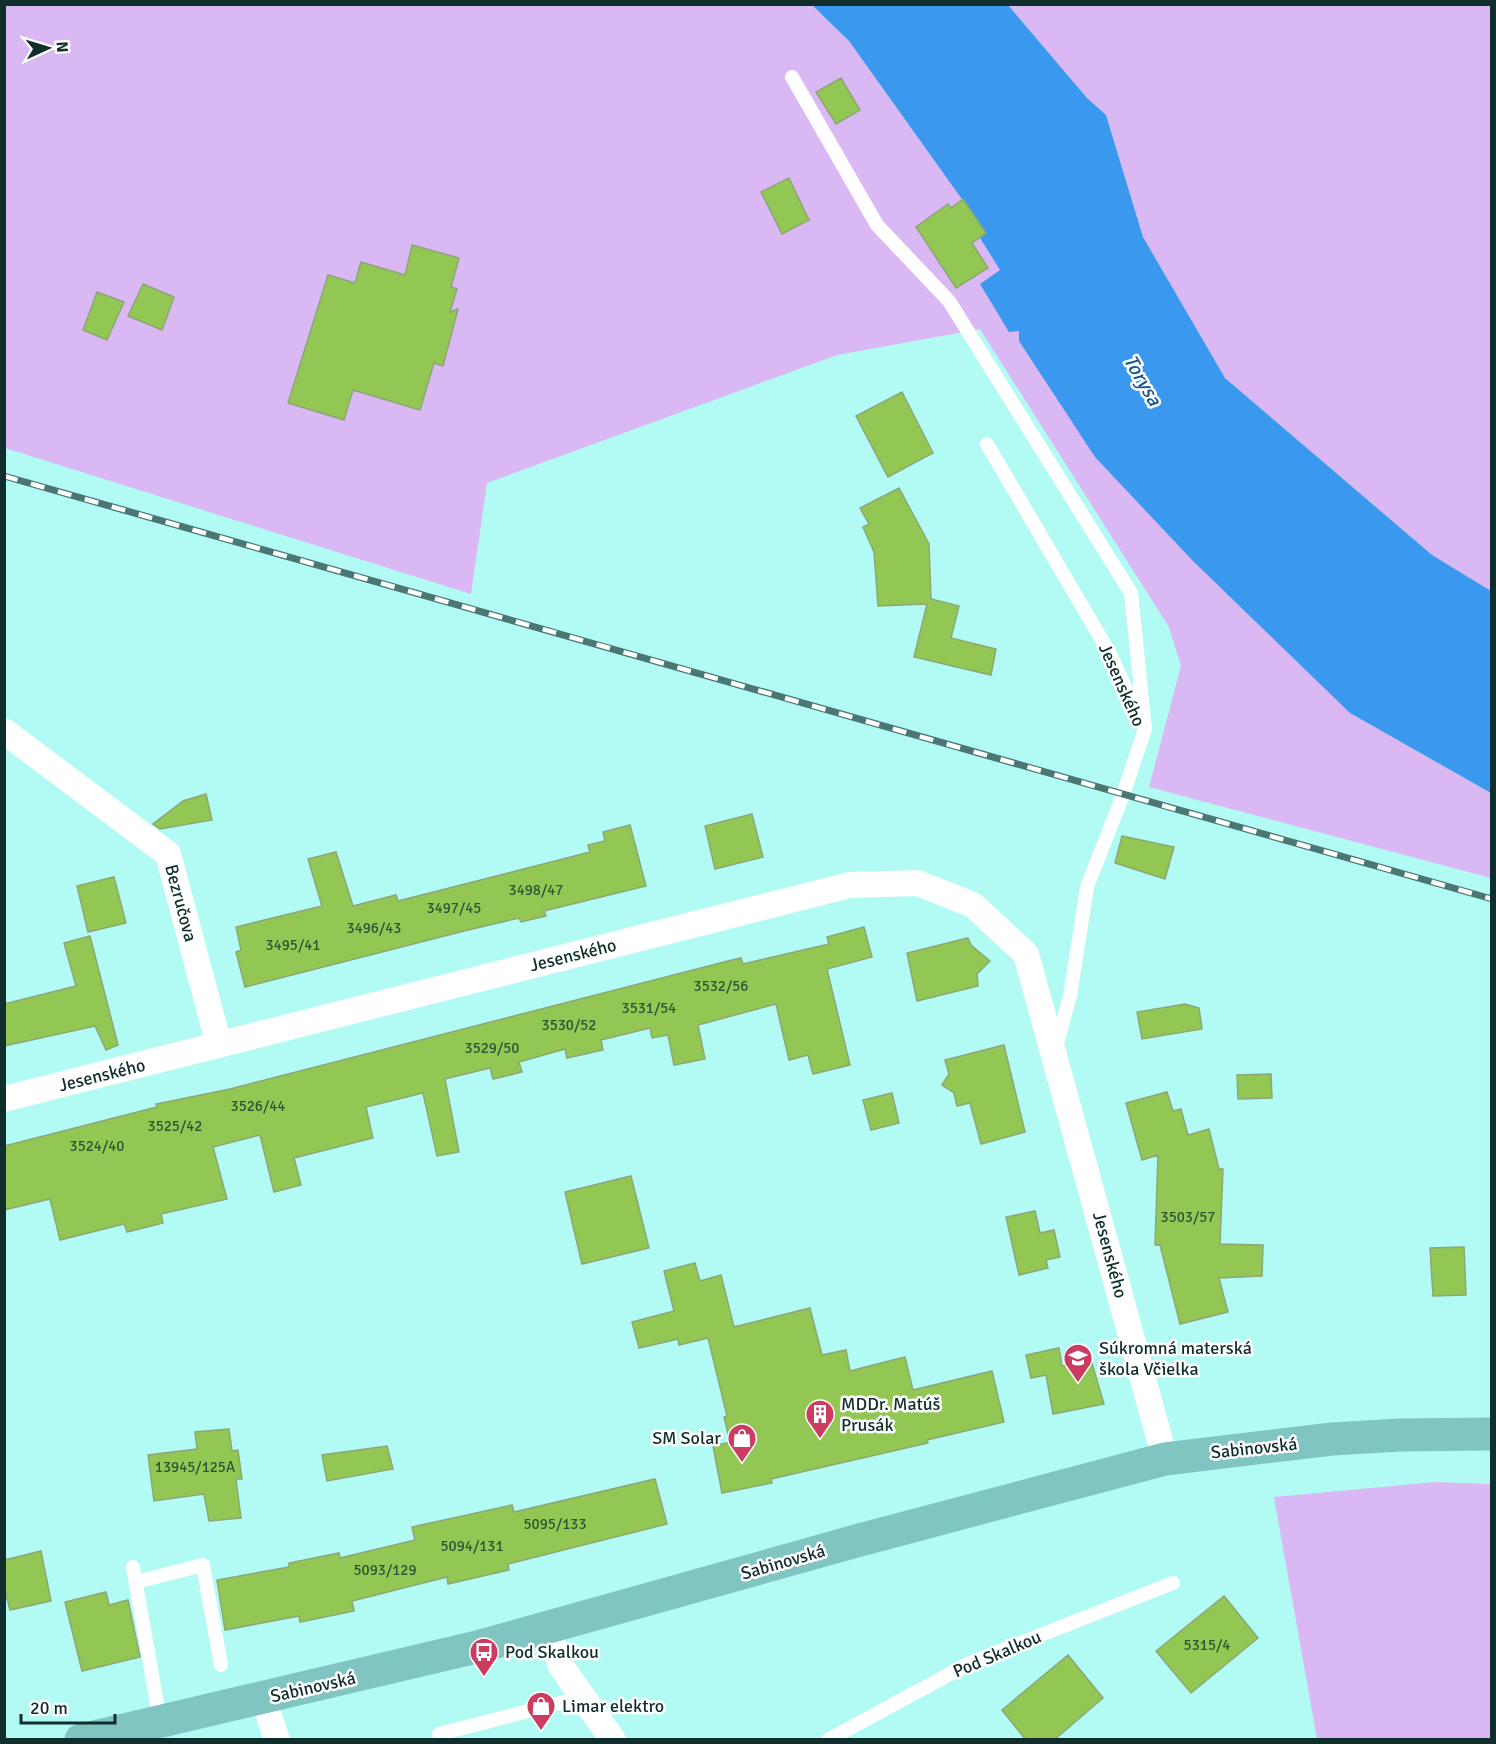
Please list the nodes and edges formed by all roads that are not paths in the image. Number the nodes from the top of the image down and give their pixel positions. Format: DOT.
graph roads {
  1 [pos="792,77"];
  2 [pos="987,444"];
  3 [pos="1145,729"];
  4 [pos="4,731"];
  5 [pos="219,1045"];
  6 [pos="1055,1052"];
  7 [pos="4,1099"];
  8 [pos="1491,1434"];
  9 [pos="1165,1459"];
  10 [pos="133,1567"];
  11 [pos="136,1582"];
  12 [pos="1173,1583"];
  13 [pos="548,1629"];
  14 [pos="220,1665"];
  15 [pos="583,1697"];
  16 [pos="263,1698"];
  17 [pos="160,1721"];
  18 [pos="439,1734"];
  19 [pos="81,1740"];
  20 [pos="277,1740"];
  21 [pos="613,1740"];
  22 [pos="828,1740"];
  1 -- 3 [label="lane"];
  2 -- 3 [label="lane, Jesenského"];
  3 -- 6 [label="lane, Jesenského"];
  4 -- 5 [label="street, Bezručova"];
  5 -- 6 [label="street, Jesenského"];
  5 -- 7 [label="street, Jesenského"];
  6 -- 9 [label="street, Jesenského"];
  8 -- 9 [label="main road, Sabinovská"];
  9 -- 13 [label="main road, Sabinovská"];
  10 -- 11 [label="lane"];
  11 -- 14 [label="lane"];
  11 -- 17 [label="lane"];
  12 -- 22 [label="lane, Pod Skalkou"];
  13 -- 15 [label="street"];
  13 -- 16 [label="main road, Sabinovská"];
  15 -- 18 [label="lane"];
  15 -- 21 [label="street"];
  16 -- 17 [label="main road, Sabinovská"];
  16 -- 20 [label="street"];
  17 -- 19 [label="main road, Sabinovská"];
}
